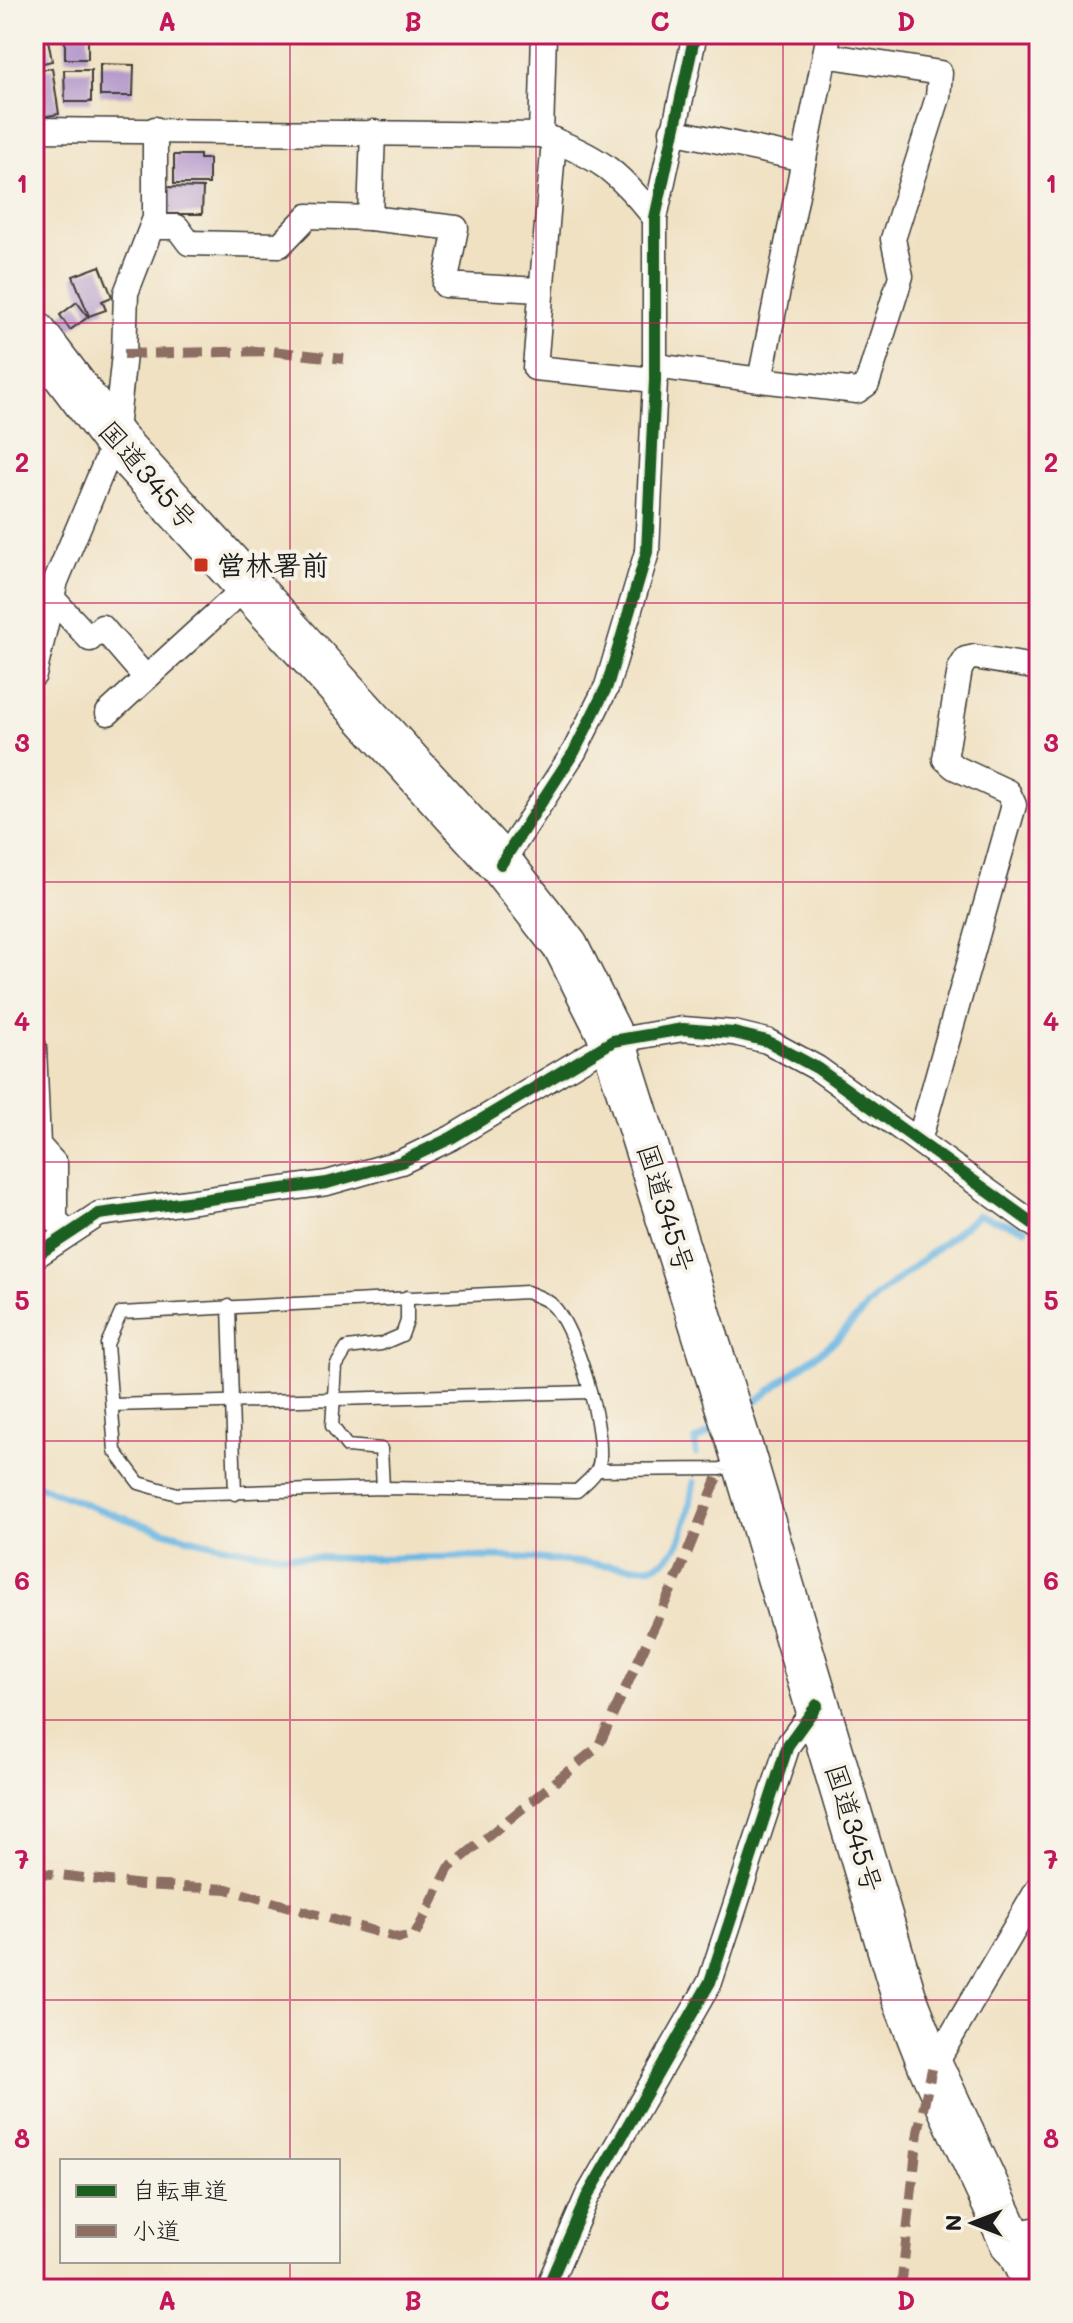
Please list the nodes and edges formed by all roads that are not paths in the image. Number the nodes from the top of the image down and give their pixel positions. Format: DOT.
graph roads {
  1 [pos="544,34"];
  2 [pos="695,34"];
  3 [pos="827,45"];
  4 [pos="155,129"];
  5 [pos="34,130"];
  6 [pos="672,131"];
  7 [pos="373,132"];
  8 [pos="548,137"];
  9 [pos="804,159"];
  10 [pos="370,218"];
  11 [pos="655,218"];
  12 [pos="152,227"];
  13 [pos="540,290"];
  14 [pos="34,333"];
  15 [pos="655,373"];
  16 [pos="760,380"];
  17 [pos="115,440"];
  18 [pos="247,586"];
  19 [pos="47,588"];
  20 [pos="1039,668"];
  21 [pos="34,675"];
  22 [pos="146,678"];
  23 [pos="108,713"];
  24 [pos="501,864"];
  25 [pos="613,1041"];
  26 [pos="34,1047"];
  27 [pos="919,1141"];
  28 [pos="1034,1217"];
  29 [pos="69,1233"];
  30 [pos="34,1257"];
  31 [pos="407,1297"];
  32 [pos="229,1306"];
  33 [pos="590,1392"];
  34 [pos="334,1400"];
  35 [pos="230,1404"];
  36 [pos="112,1405"];
  37 [pos="744,1459"];
  38 [pos="598,1470"];
  39 [pos="383,1488"];
  40 [pos="235,1494"];
  41 [pos="817,1705"];
  42 [pos="1039,1887"];
  43 [pos="932,2069"];
  44 [pos="1026,2242"];
  45 [pos="547,2289"];
  46 [pos="1034,2289"];
  1 -- 8 [label="street"];
  2 -- 6 [label="street"];
  3 -- 9 [label="street"];
  3 -- 16 [label="street"];
  4 -- 5 [label="street"];
  4 -- 7 [label="street"];
  4 -- 12 [label="street"];
  6 -- 9 [label="street"];
  6 -- 11 [label="street"];
  7 -- 8 [label="street"];
  7 -- 10 [label="street"];
  8 -- 11 [label="street"];
  8 -- 13 [label="street"];
  9 -- 16 [label="street"];
  10 -- 12 [label="street"];
  10 -- 13 [label="street"];
  11 -- 15 [label="street"];
  12 -- 17 [label="street"];
  13 -- 15 [label="street"];
  14 -- 17 [label="highway, 国道345号"];
  15 -- 16 [label="street"];
  15 -- 24 [label="street"];
  17 -- 18 [label="highway, 国道345号"];
  17 -- 19 [label="street"];
  18 -- 22 [label="street"];
  18 -- 24 [label="highway, 国道345号"];
  19 -- 21 [label="street"];
  19 -- 22 [label="street"];
  20 -- 27 [label="street"];
  22 -- 23 [label="street"];
  24 -- 25 [label="highway, 国道345号"];
  25 -- 27 [label="street"];
  25 -- 29 [label="street"];
  25 -- 37 [label="highway, 国道345号"];
  26 -- 29 [label="street"];
  27 -- 28 [label="street"];
  29 -- 30 [label="street"];
  31 -- 32 [label="lane"];
  31 -- 33 [label="lane"];
  31 -- 34 [label="lane"];
  32 -- 35 [label="lane"];
  32 -- 36 [label="lane"];
  33 -- 34 [label="lane"];
  33 -- 38 [label="lane"];
  34 -- 35 [label="lane"];
  34 -- 39 [label="lane"];
  35 -- 36 [label="lane"];
  35 -- 40 [label="lane"];
  36 -- 40 [label="lane"];
  37 -- 38 [label="lane"];
  37 -- 41 [label="highway, 国道345号"];
  38 -- 39 [label="lane"];
  39 -- 40 [label="lane"];
  41 -- 43 [label="highway, 国道345号"];
  41 -- 45 [label="street"];
  42 -- 43 [label="street"];
  43 -- 44 [label="highway, 国道345号"];
  44 -- 46 [label="main road"];
}
